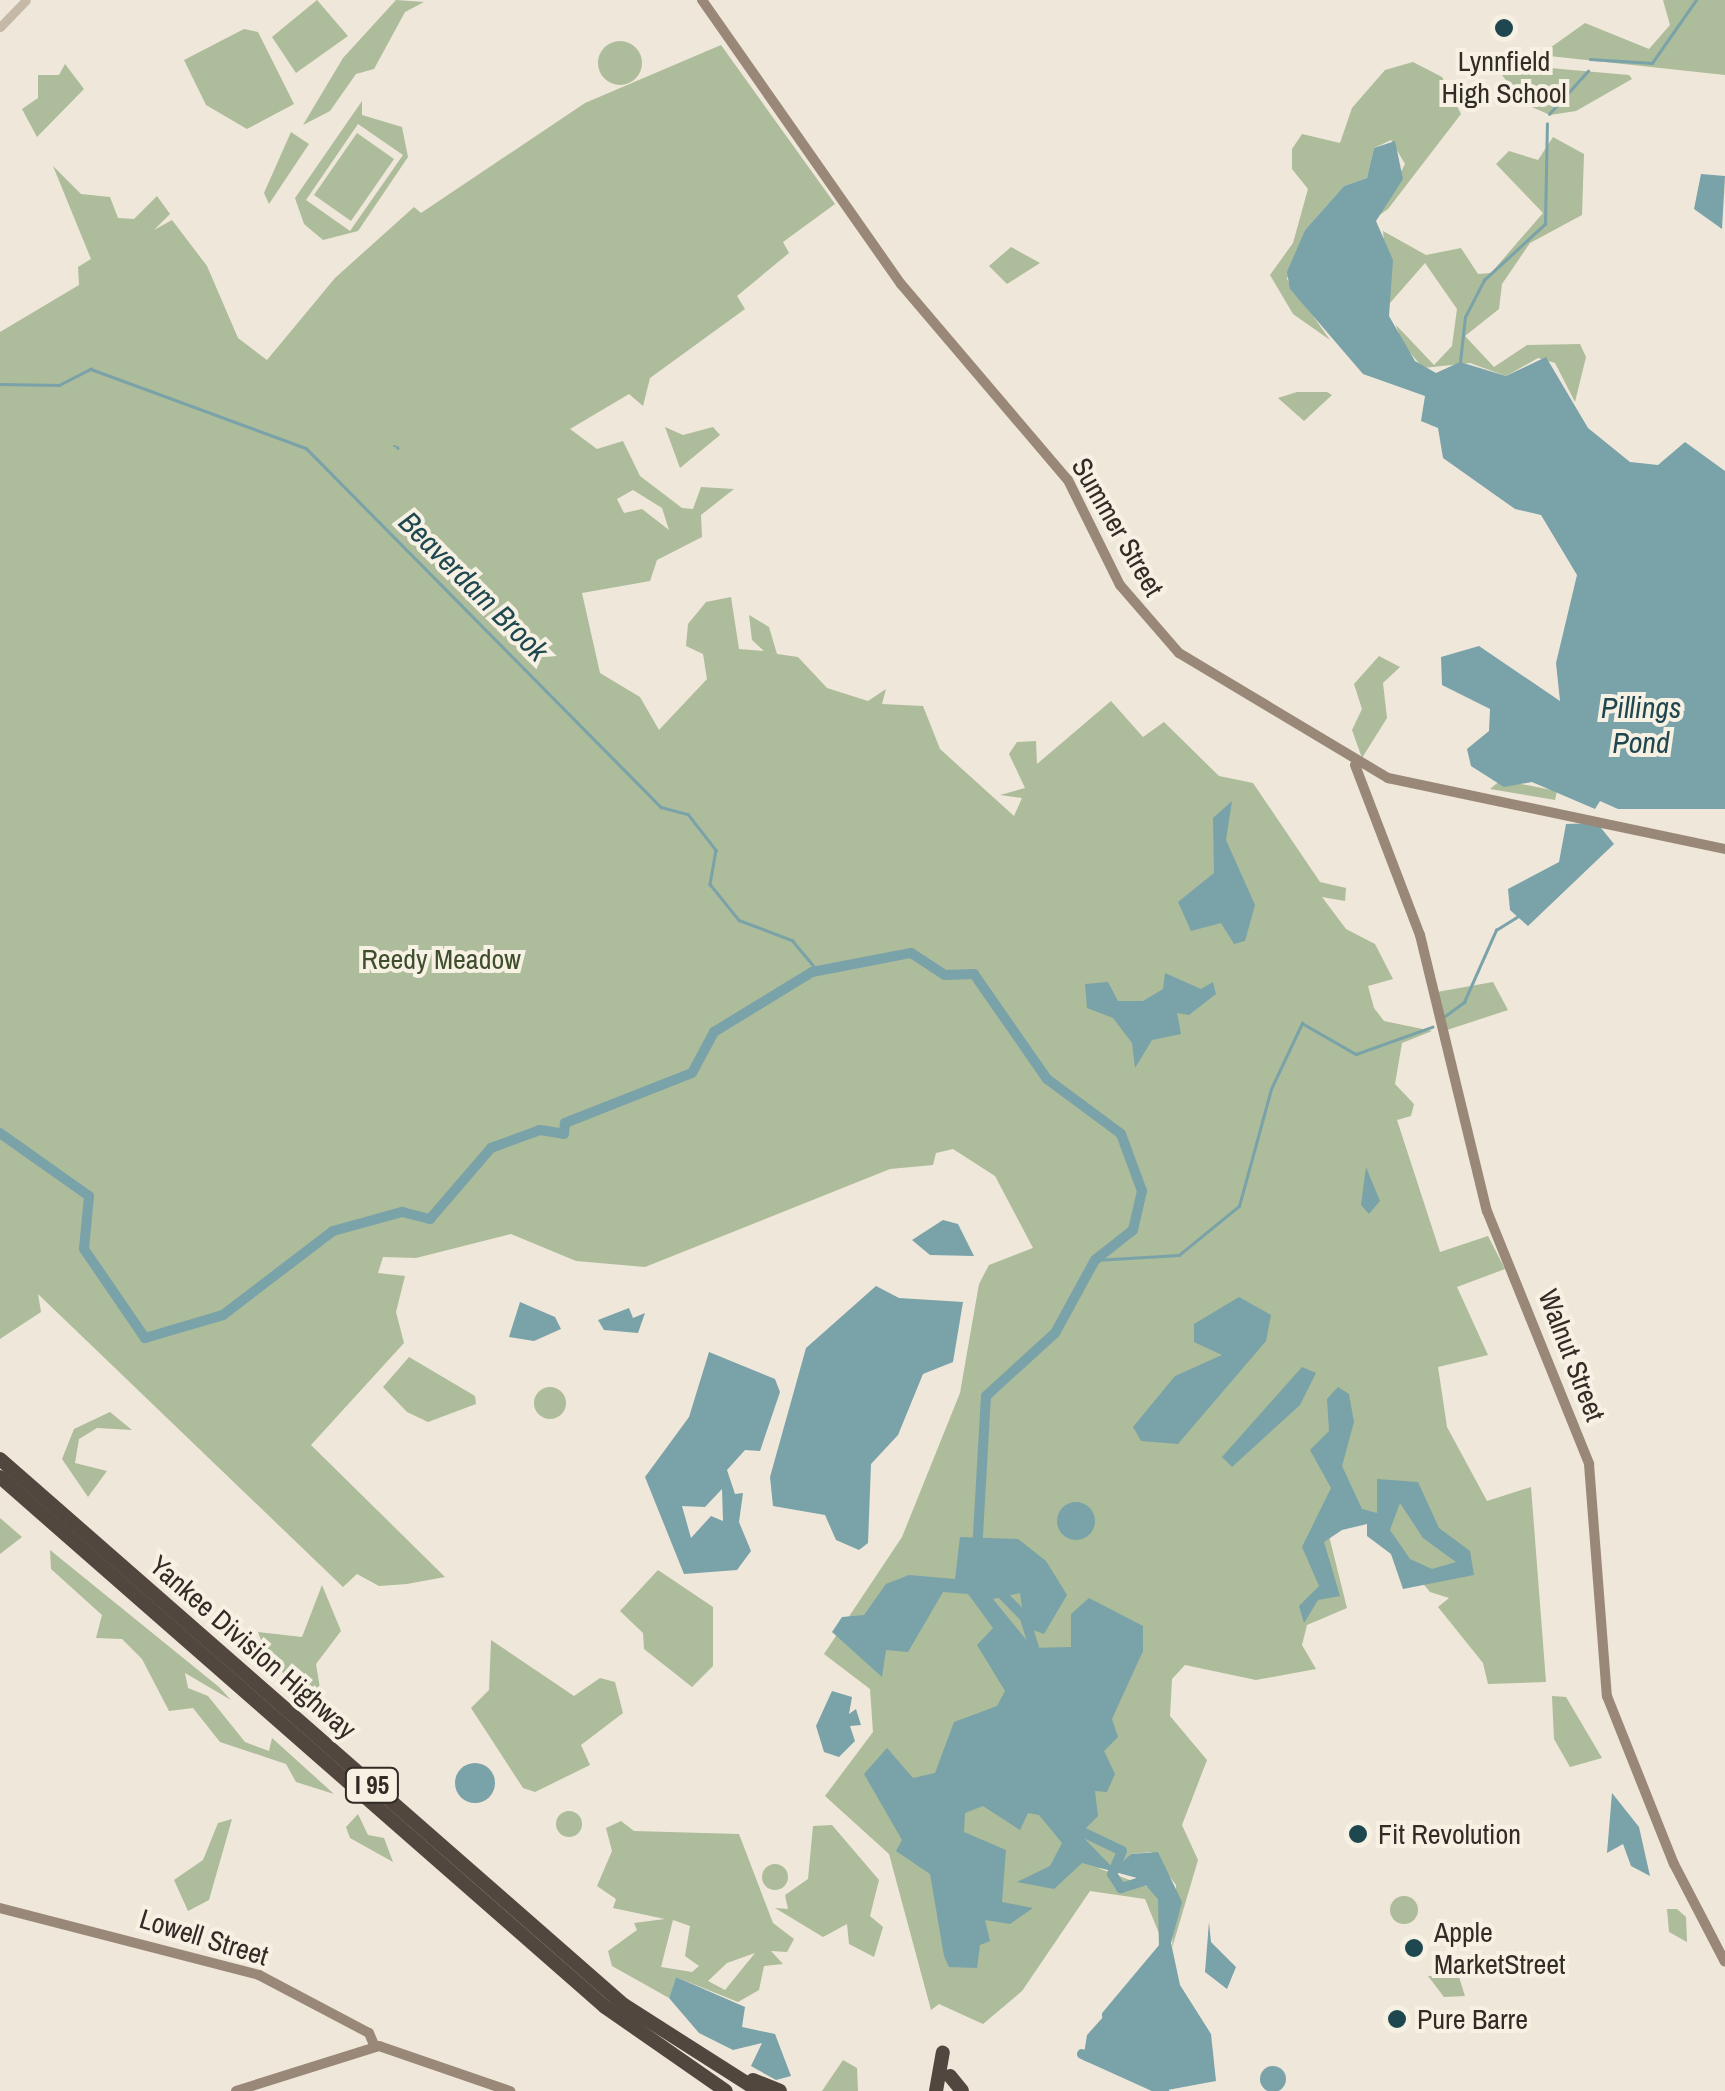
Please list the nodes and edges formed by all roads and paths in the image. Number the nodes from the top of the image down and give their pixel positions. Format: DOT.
graph roads {
  1 [pos="26,0"];
  2 [pos="702,0"];
  3 [pos="0,27"];
  4 [pos="1355,764"];
  5 [pos="1725,849"];
  6 [pos="0,1459"];
  7 [pos="0,1477"];
  8 [pos="0,1908"];
  9 [pos="1725,1962"];
  10 [pos="641,2037"];
  11 [pos="672,2041"];
  12 [pos="375,2047"];
  13 [pos="943,2054"];
  14 [pos="950,2076"];
  15 [pos="236,2091"];
  16 [pos="510,2091"];
  17 [pos="708,2091"];
  18 [pos="726,2091"];
  19 [pos="759,2091"];
  20 [pos="780,2091"];
  21 [pos="936,2091"];
  22 [pos="962,2091"];
  1 -- 3 [label="street"];
  2 -- 4 [label="main road, Summer Street"];
  4 -- 5 [label="main road, Summer Street"];
  4 -- 9 [label="main road, Walnut Street"];
  6 -- 11 [label="highway, Yankee Division Highway / I 95"];
  7 -- 10 [label="highway, Yankee Division Highway / I 95"];
  8 -- 12 [label="main road, Lowell Street"];
  10 -- 17 [label="highway"];
  10 -- 18 [label="highway, Yankee Division Highway / I 95"];
  11 -- 19 [label="highway, Yankee Division Highway / I 95"];
  11 -- 20 [label="highway"];
  12 -- 15 [label="main road"];
  12 -- 16 [label="main road"];
  13 -- 21 [label="highway"];
  14 -- 22 [label="highway"];
}
